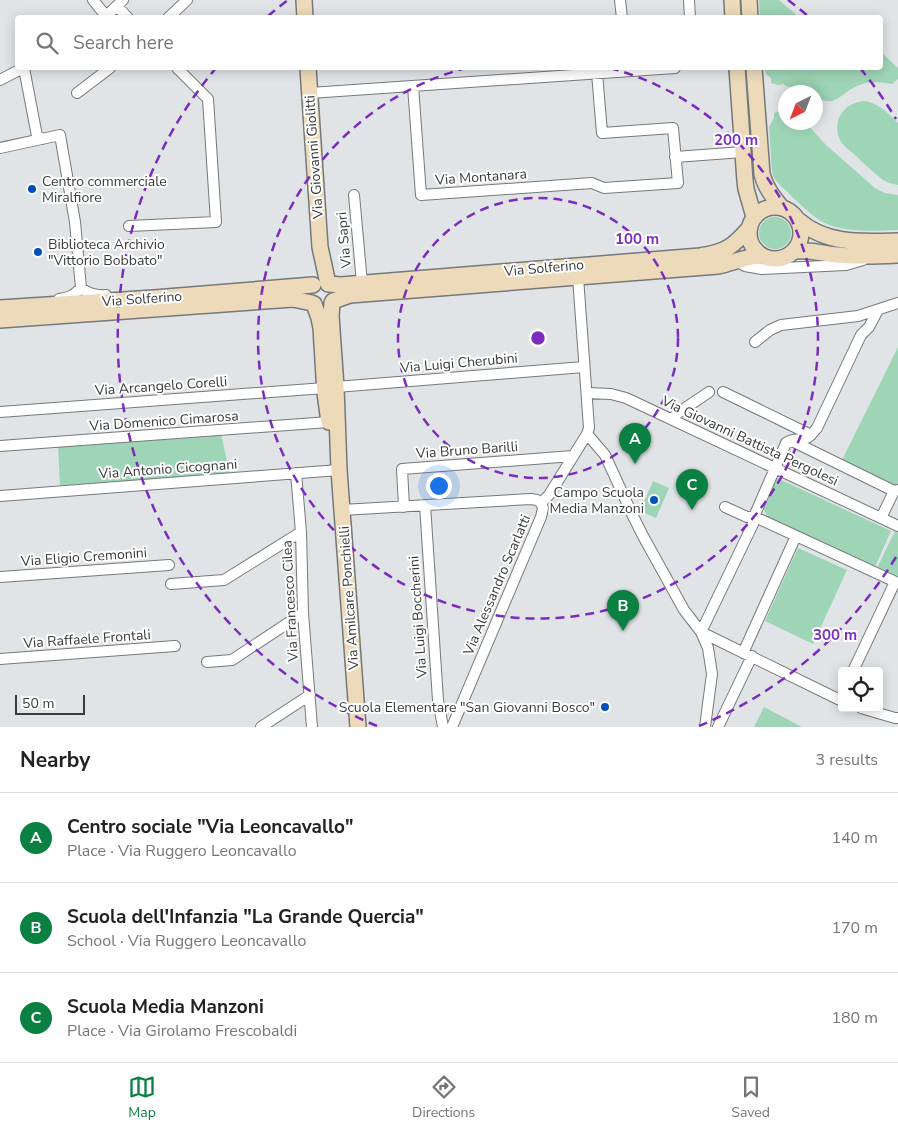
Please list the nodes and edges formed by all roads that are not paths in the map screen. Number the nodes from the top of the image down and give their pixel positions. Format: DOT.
graph roads {
  1 [pos="94,0"];
  2 [pos="187,0"];
  3 [pos="304,0"];
  4 [pos="620,0"];
  5 [pos="689,0"];
  6 [pos="732,0"];
  7 [pos="749,0"];
  8 [pos="120,3"];
  9 [pos="104,15"];
  10 [pos="107,15"];
  11 [pos="126,15"];
  12 [pos="171,15"];
  13 [pos="305,15"];
  14 [pos="622,15"];
  15 [pos="690,15"];
  16 [pos="733,15"];
  17 [pos="750,15"];
  18 [pos="19,70"];
  19 [pos="23,70"];
  20 [pos="107,70"];
  21 [pos="179,70"];
  22 [pos="308,70"];
  23 [pos="618,70"];
  24 [pos="737,70"];
  25 [pos="754,70"];
  26 [pos="598,73"];
  27 [pos="0,80"];
  28 [pos="413,86"];
  29 [pos="77,93"];
  30 [pos="310,93"];
  31 [pos="42,139"];
  32 [pos="0,148"];
  33 [pos="743,152"];
  34 [pos="676,157"];
  35 [pos="354,195"];
  36 [pos="782,208"];
  37 [pos="798,220"];
  38 [pos="752,222"];
  39 [pos="129,226"];
  40 [pos="898,241"];
  41 [pos="795,251"];
  42 [pos="898,255"];
  43 [pos="761,256"];
  44 [pos="875,256"];
  45 [pos="736,262"];
  46 [pos="578,277"];
  47 [pos="81,282"];
  48 [pos="362,283"];
  49 [pos="321,285"];
  50 [pos="154,298"];
  51 [pos="332,302"];
  52 [pos="898,303"];
  53 [pos="313,304"];
  54 [pos="878,310"];
  55 [pos="2,312"];
  56 [pos="864,314"];
  57 [pos="862,335"];
  58 [pos="755,342"];
  59 [pos="584,367"];
  60 [pos="331,388"];
  61 [pos="709,392"];
  62 [pos="722,392"];
  63 [pos="587,393"];
  64 [pos="0,412"];
  65 [pos="672,419"];
  66 [pos="329,422"];
  67 [pos="587,434"];
  68 [pos="811,435"];
  69 [pos="790,440"];
  70 [pos="0,446"];
  71 [pos="573,456"];
  72 [pos="774,468"];
  73 [pos="339,470"];
  74 [pos="296,473"];
  75 [pos="896,490"];
  76 [pos="0,496"];
  77 [pos="541,503"];
  78 [pos="425,505"];
  79 [pos="404,506"];
  80 [pos="725,506"];
  81 [pos="342,510"];
  82 [pos="755,517"];
  83 [pos="881,518"];
  84 [pos="898,526"];
  85 [pos="301,532"];
  86 [pos="796,536"];
  87 [pos="169,565"];
  88 [pos="0,577"];
  89 [pos="896,582"];
  90 [pos="171,584"];
  91 [pos="303,613"];
  92 [pos="701,632"];
  93 [pos="175,646"];
  94 [pos="731,647"];
  95 [pos="708,648"];
  96 [pos="747,654"];
  97 [pos="0,659"];
  98 [pos="207,662"];
  99 [pos="854,667"];
  100 [pos="310,695"];
  101 [pos="838,697"];
  102 [pos="876,712"];
  103 [pos="898,718"];
  104 [pos="261,727"];
  105 [pos="312,727"];
  106 [pos="358,727"];
  107 [pos="444,727"];
  108 [pos="452,727"];
  109 [pos="705,727"];
  110 [pos="718,727"];
  1 -- 9 [label="street"];
  2 -- 12 [label="street"];
  3 -- 13 [label="main road"];
  4 -- 14 [label="street"];
  5 -- 15 [label="street"];
  6 -- 16 [label="main road"];
  7 -- 17 [label="main road"];
  8 -- 10 [label="street"];
  8 -- 11 [label="street"];
  18 -- 27 [label="street"];
  19 -- 31 [label="street"];
  20 -- 29 [label="street"];
  21 -- 39 [label="street"];
  22 -- 30 [label="main road, Via Giovanni Giolitti"];
  23 -- 26 [label="street"];
  24 -- 33 [label="main road"];
  25 -- 36 [label="main road"];
  26 -- 28 [label="street"];
  26 -- 34 [label="street"];
  28 -- 30 [label="street"];
  28 -- 34 [label="street, Via Montanara"];
  30 -- 49 [label="main road, Via Giovanni Giolitti"];
  31 -- 32 [label="street"];
  31 -- 47 [label="street"];
  33 -- 34 [label="street"];
  33 -- 38 [label="main road"];
  35 -- 48 [label="street, Via Sapri"];
  36 -- 37 [label="main road"];
  36 -- 38 [label="main road, Via Solferino"];
  37 -- 40 [label="main road"];
  37 -- 41 [label="main road"];
  38 -- 43 [label="main road"];
  38 -- 48 [label="main road, Via Solferino"];
  41 -- 43 [label="main road, Via Solferino"];
  41 -- 44 [label="main road, Via Solferino"];
  42 -- 44 [label="main road, Via Solferino"];
  43 -- 45 [label="main road, Via Solferino"];
  44 -- 45 [label="street, Via Solferino"];
  45 -- 46 [label="main road, Via Solferino"];
  46 -- 51 [label="main road, Via Solferino"];
  46 -- 59 [label="street"];
  47 -- 50 [label="street"];
  47 -- 55 [label="street"];
  48 -- 49 [label="main road, Via Solferino"];
  49 -- 50 [label="main road, Via Solferino"];
  49 -- 51 [label="main road"];
  49 -- 53 [label="main road"];
  50 -- 55 [label="main road, Via Solferino"];
  51 -- 53 [label="main road, Via Solferino"];
  51 -- 60 [label="main road, Via Amilcare Ponchielli"];
  52 -- 54 [label="street"];
  53 -- 55 [label="main road, Via Solferino"];
  53 -- 60 [label="main road, Via Amilcare Ponchielli"];
  54 -- 56 [label="street"];
  54 -- 57 [label="street"];
  56 -- 57 [label="street"];
  56 -- 58 [label="street"];
  57 -- 68 [label="street"];
  59 -- 60 [label="street, Via Luigi Cherubini"];
  59 -- 63 [label="street"];
  60 -- 64 [label="street, Via Arcangelo Corelli"];
  60 -- 66 [label="main road, Via Amilcare Ponchielli"];
  60 -- 73 [label="main road, Via Amilcare Ponchielli"];
  61 -- 65 [label="street"];
  62 -- 68 [label="street"];
  63 -- 65 [label="street, Via Giovanni Battista Pergolesi"];
  63 -- 67 [label="street"];
  65 -- 72 [label="street, Via Giovanni Battista Pergolesi"];
  66 -- 70 [label="street, Via Domenico Cimarosa"];
  66 -- 73 [label="main road, Via Amilcare Ponchielli"];
  67 -- 71 [label="street, Via Alessandro Scarlatti"];
  67 -- 92 [label="street"];
  68 -- 69 [label="street"];
  69 -- 72 [label="street"];
  69 -- 75 [label="street"];
  71 -- 77 [label="street, Via Alessandro Scarlatti"];
  71 -- 79 [label="street, Via Bruno Barilli"];
  72 -- 82 [label="street"];
  72 -- 83 [label="street, Via Giovanni Battista Pergolesi"];
  73 -- 74 [label="street, Via Antonio Cicognani"];
  73 -- 81 [label="main road, Via Amilcare Ponchielli"];
  74 -- 76 [label="street, Via Antonio Cicognani"];
  74 -- 85 [label="street, Via Francesco Cilea"];
  75 -- 83 [label="street"];
  77 -- 78 [label="street"];
  77 -- 108 [label="street, Via Alessandro Scarlatti"];
  78 -- 79 [label="street"];
  78 -- 107 [label="street, Via Luigi Boccherini"];
  79 -- 81 [label="street"];
  80 -- 82 [label="street"];
  81 -- 106 [label="main road, Via Amilcare Ponchielli"];
  82 -- 86 [label="street"];
  82 -- 92 [label="street"];
  83 -- 84 [label="street, Via Giovanni Battista Pergolesi"];
  85 -- 90 [label="street"];
  85 -- 91 [label="street, Via Francesco Cilea"];
  86 -- 89 [label="street"];
  86 -- 96 [label="street"];
  87 -- 88 [label="street, Via Eligio Cremonini"];
  89 -- 99 [label="street"];
  91 -- 98 [label="street"];
  91 -- 100 [label="street, Via Francesco Cilea"];
  92 -- 94 [label="street"];
  92 -- 95 [label="street"];
  93 -- 97 [label="street, Via Raffaele Frontali"];
  94 -- 95 [label="street"];
  94 -- 96 [label="street"];
  95 -- 109 [label="street"];
  96 -- 101 [label="street"];
  96 -- 110 [label="street"];
  100 -- 104 [label="street"];
  100 -- 105 [label="street, Via Francesco Cilea"];
  102 -- 103 [label="street"];
}
